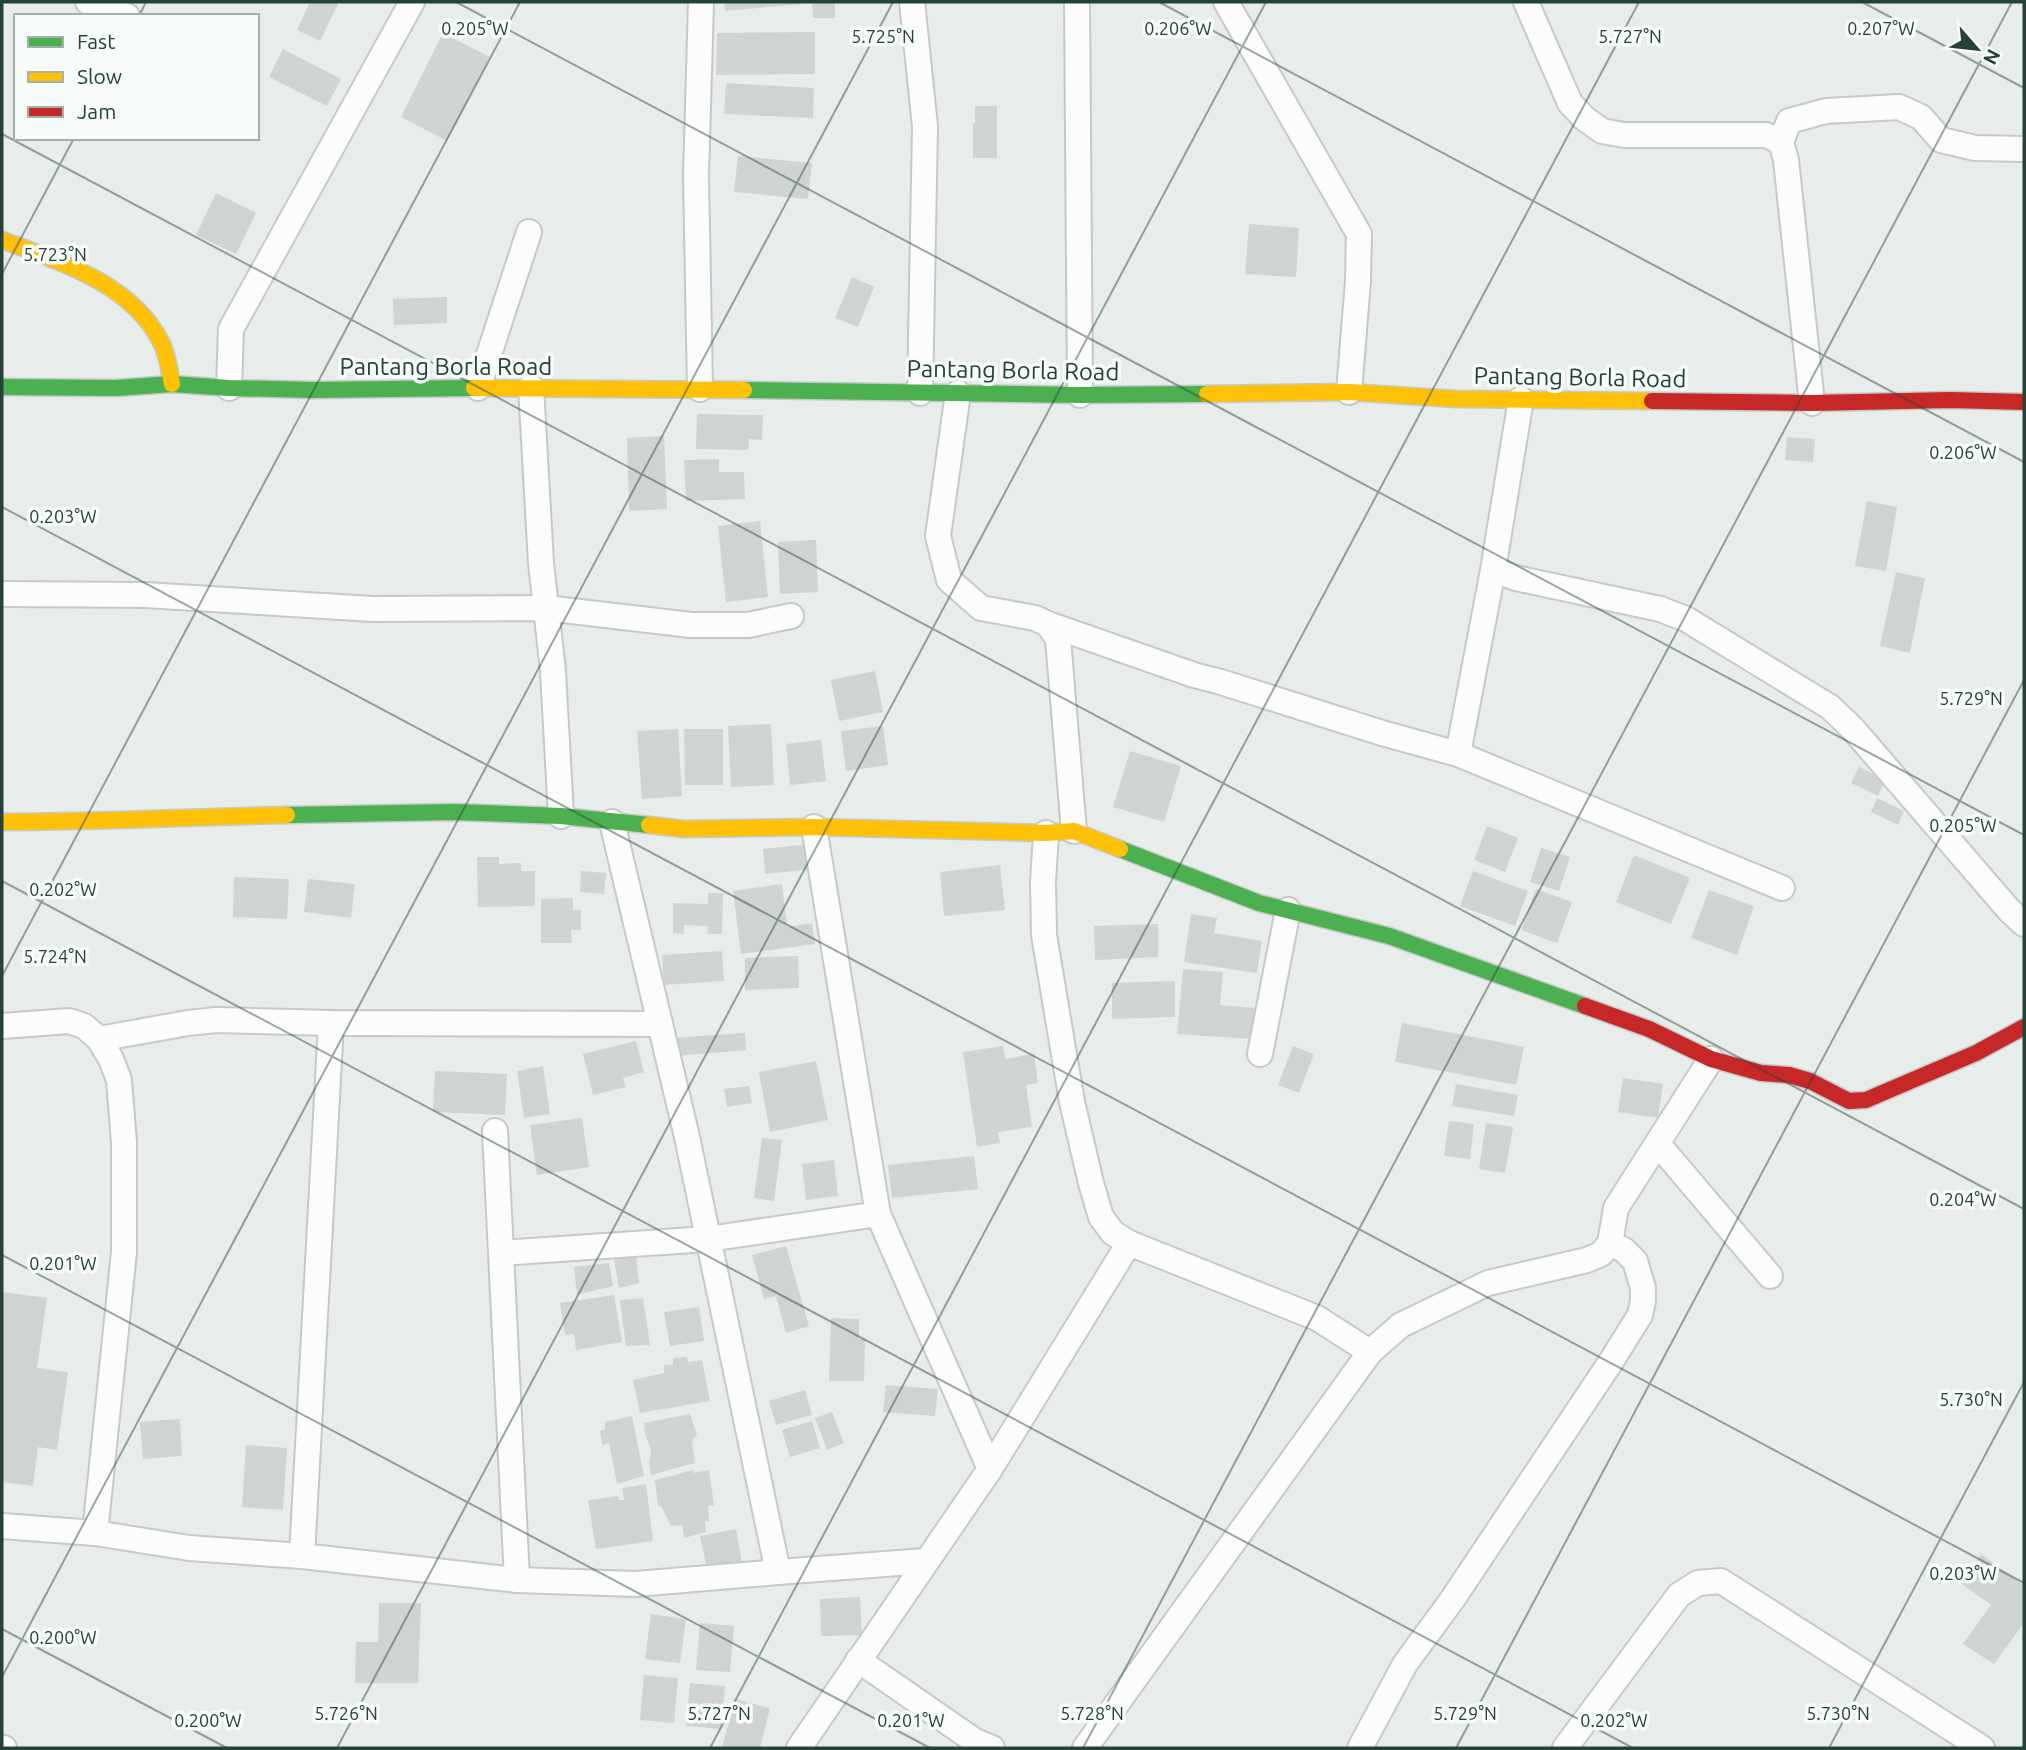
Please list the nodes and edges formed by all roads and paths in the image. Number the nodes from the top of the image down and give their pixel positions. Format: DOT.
graph roads {
  1 [pos="88,2"];
  2 [pos="412,2"];
  3 [pos="701,2"];
  4 [pos="912,2"];
  5 [pos="1077,2"];
  6 [pos="1226,2"];
  7 [pos="1527,2"];
  8 [pos="121,14"];
  9 [pos="1781,142"];
  10 [pos="2024,149"];
  11 [pos="529,232"];
  12 [pos="2,240"];
  13 [pos="172,384"];
  14 [pos="2,387"];
  15 [pos="531,387"];
  16 [pos="229,388"];
  17 [pos="478,388"];
  18 [pos="700,389"];
  19 [pos="1349,392"];
  20 [pos="920,393"];
  21 [pos="958,393"];
  22 [pos="1080,395"];
  23 [pos="1521,400"];
  24 [pos="2024,402"];
  25 [pos="1812,403"];
  26 [pos="1493,570"];
  27 [pos="2,594"];
  28 [pos="546,608"];
  29 [pos="791,616"];
  30 [pos="1048,624"];
  31 [pos="1458,754"];
  32 [pos="561,816"];
  33 [pos="2,822"];
  34 [pos="611,822"];
  35 [pos="814,827"];
  36 [pos="1074,831"];
  37 [pos="1046,833"];
  38 [pos="1782,888"];
  39 [pos="1288,910"];
  40 [pos="2024,924"];
  41 [pos="331,1023"];
  42 [pos="660,1024"];
  43 [pos="2,1026"];
  44 [pos="2024,1027"];
  45 [pos="99,1039"];
  46 [pos="1260,1054"];
  47 [pos="1710,1059"];
  48 [pos="495,1131"];
  49 [pos="1658,1144"];
  50 [pos="878,1214"];
  51 [pos="708,1239"];
  52 [pos="1129,1243"];
  53 [pos="1610,1243"];
  54 [pos="502,1253"];
  55 [pos="1770,1276"];
  56 [pos="1370,1352"];
  57 [pos="990,1469"];
  58 [pos="2,1526"];
  59 [pos="95,1533"];
  60 [pos="302,1556"];
  61 [pos="925,1561"];
  62 [pos="778,1572"];
  63 [pos="517,1580"];
  64 [pos="858,1660"];
  65 [pos="799,1748"];
  66 [pos="992,1748"];
  67 [pos="1085,1748"];
  68 [pos="1360,1748"];
  69 [pos="1566,1748"];
  70 [pos="1982,1748"];
  1 -- 8 [label="street"];
  2 -- 16 [label="street"];
  3 -- 18 [label="street"];
  4 -- 20 [label="street"];
  5 -- 22 [label="street"];
  6 -- 19 [label="street"];
  7 -- 9 [label="street"];
  9 -- 10 [label="street"];
  9 -- 25 [label="street"];
  11 -- 17 [label="street"];
  12 -- 13 [label="street"];
  13 -- 14 [label="street, Pantang Borla Road"];
  13 -- 16 [label="street, Pantang Borla Road"];
  15 -- 17 [label="street, Pantang Borla Road"];
  15 -- 18 [label="street, Pantang Borla Road"];
  15 -- 28 [label="street"];
  16 -- 17 [label="street, Pantang Borla Road"];
  18 -- 20 [label="street, Pantang Borla Road"];
  19 -- 22 [label="street, Pantang Borla Road"];
  19 -- 23 [label="street, Pantang Borla Road"];
  20 -- 21 [label="street, Pantang Borla Road"];
  21 -- 22 [label="street, Pantang Borla Road"];
  21 -- 30 [label="street"];
  23 -- 25 [label="street, Pantang Borla Road"];
  23 -- 26 [label="street"];
  24 -- 25 [label="street, Pantang Borla Road"];
  26 -- 31 [label="street"];
  26 -- 40 [label="street"];
  27 -- 28 [label="street"];
  28 -- 29 [label="street"];
  28 -- 32 [label="street"];
  30 -- 31 [label="street"];
  30 -- 36 [label="street"];
  31 -- 38 [label="street"];
  32 -- 33 [label="street"];
  32 -- 34 [label="street"];
  34 -- 35 [label="street"];
  34 -- 42 [label="street"];
  35 -- 37 [label="street"];
  35 -- 50 [label="street"];
  36 -- 37 [label="street"];
  36 -- 39 [label="street"];
  37 -- 52 [label="street"];
  39 -- 46 [label="street"];
  39 -- 47 [label="street"];
  41 -- 42 [label="street"];
  41 -- 45 [label="street"];
  41 -- 60 [label="street"];
  42 -- 51 [label="street"];
  43 -- 45 [label="street"];
  44 -- 47 [label="street"];
  45 -- 59 [label="street"];
  47 -- 49 [label="street"];
  48 -- 54 [label="street"];
  49 -- 53 [label="street"];
  49 -- 55 [label="street"];
  50 -- 51 [label="street"];
  50 -- 57 [label="street"];
  51 -- 54 [label="street"];
  51 -- 62 [label="street"];
  52 -- 56 [label="street"];
  52 -- 57 [label="street"];
  53 -- 56 [label="street"];
  53 -- 68 [label="street"];
  54 -- 63 [label="street"];
  56 -- 67 [label="street"];
  57 -- 61 [label="street"];
  58 -- 59 [label="street"];
  59 -- 60 [label="street"];
  60 -- 63 [label="street"];
  61 -- 62 [label="street"];
  61 -- 64 [label="street"];
  62 -- 63 [label="street"];
  64 -- 65 [label="street"];
  64 -- 66 [label="street"];
  69 -- 70 [label="street"];
}
